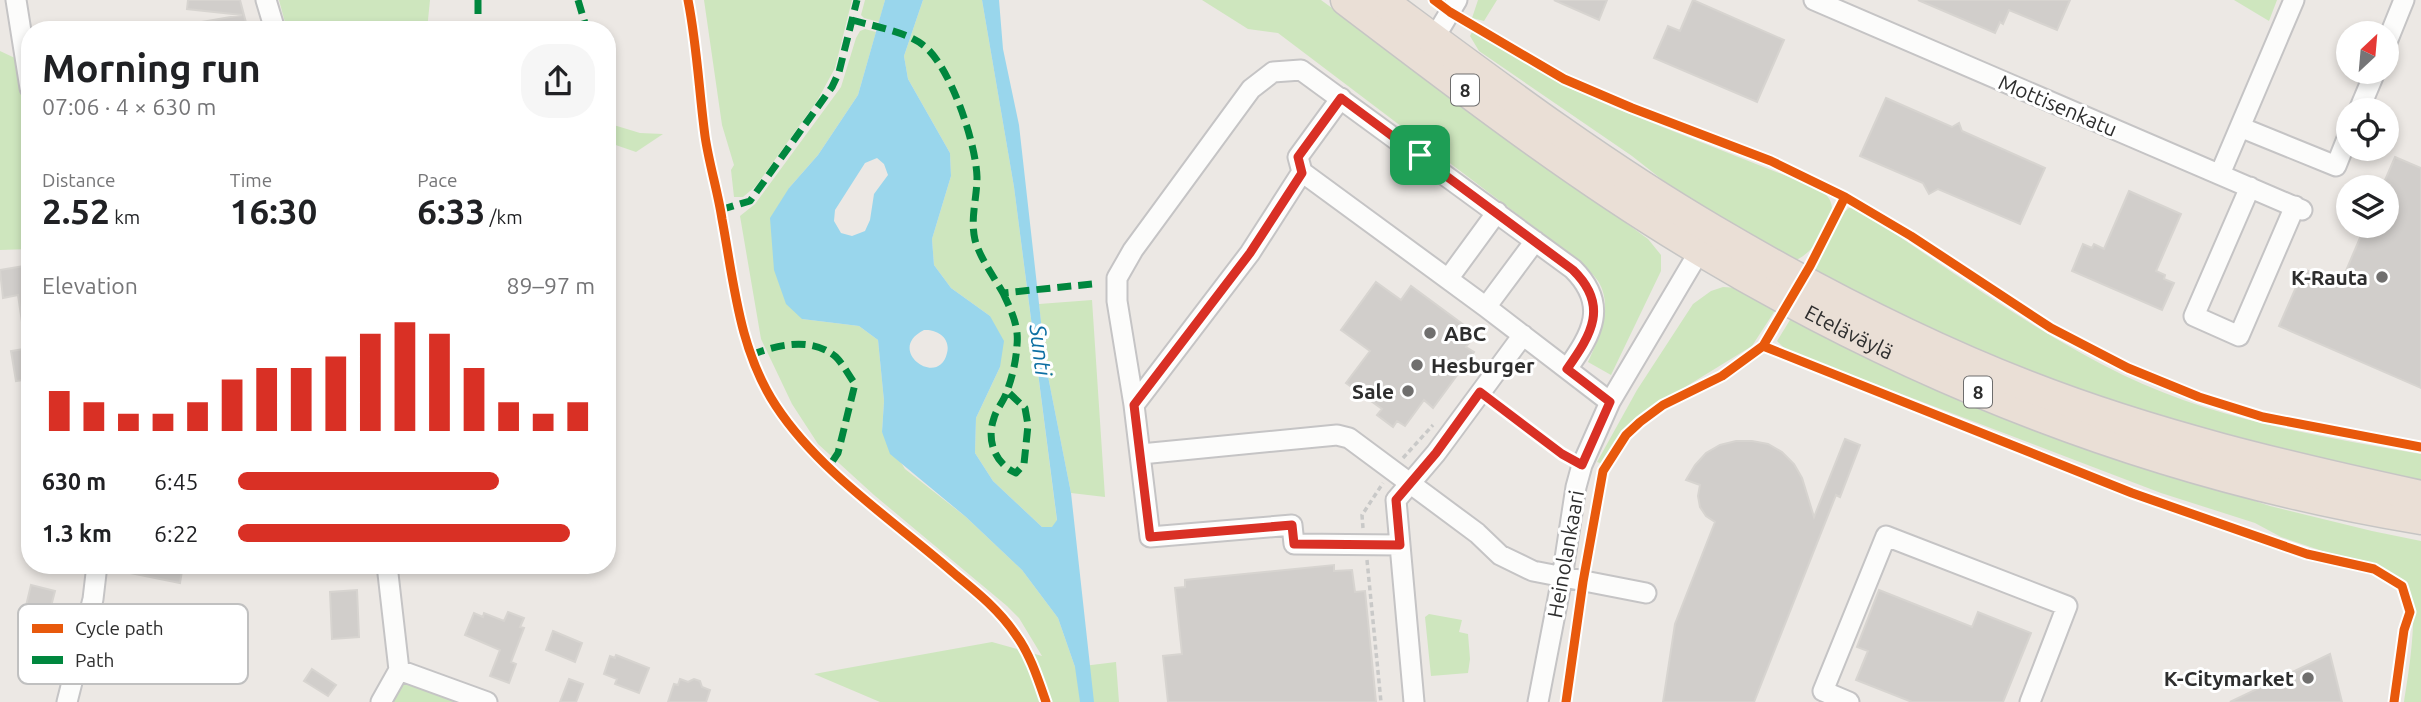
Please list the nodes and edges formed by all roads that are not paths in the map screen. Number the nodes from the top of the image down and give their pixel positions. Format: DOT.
graph roads {
  1 [pos="16,0"];
  2 [pos="266,0"];
  3 [pos="1346,0"];
  4 [pos="1381,0"];
  5 [pos="1457,0"];
  6 [pos="1814,0"];
  7 [pos="2294,0"];
  8 [pos="2404,0"];
  9 [pos="272,21"];
  10 [pos="2396,21"];
  11 [pos="21,31"];
  12 [pos="1428,49"];
  13 [pos="1341,98"];
  14 [pos="2240,127"];
  15 [pos="2338,161"];
  16 [pos="1302,173"];
  17 [pos="2220,174"];
  18 [pos="2250,187"];
  19 [pos="1497,212"];
  20 [pos="1706,240"];
  21 [pos="1535,241"];
  22 [pos="1448,279"];
  23 [pos="1486,307"];
  24 [pos="1523,335"];
  25 [pos="1567,369"];
  26 [pos="1610,402"];
  27 [pos="1134,405"];
  28 [pos="1141,454"];
  29 [pos="1409,483"];
  30 [pos="2421,496"];
  31 [pos="2421,519"];
  32 [pos="1400,545"];
  33 [pos="96,574"];
  34 [pos="388,574"];
  35 [pos="1562,578"];
  36 [pos="1646,593"];
  37 [pos="92,604"];
  38 [pos="399,670"];
  39 [pos="72,684"];
  40 [pos="67,702"];
  41 [pos="381,702"];
  42 [pos="487,702"];
  43 [pos="1414,702"];
  44 [pos="1538,702"];
  45 [pos="1849,702"];
  46 [pos="2031,702"];
  1 -- 11 [label="street"];
  2 -- 9 [label="street"];
  3 -- 12 [label="highway, Eteläväylä / 8"];
  4 -- 12 [label="highway, Eteläväylä / 8"];
  5 -- 12 [label="street"];
  6 -- 17 [label="street, Mottisenkatu"];
  7 -- 14 [label="street"];
  8 -- 10 [label="street"];
  12 -- 20 [label="highway, Eteläväylä / 8"];
  13 -- 16 [label="street"];
  13 -- 19 [label="street"];
  13 -- 27 [label="street"];
  14 -- 15 [label="street"];
  14 -- 17 [label="street"];
  16 -- 22 [label="street"];
  16 -- 27 [label="street"];
  17 -- 18 [label="street, Mottisenkatu"];
  18 -- 18 [label="street, Mottisenkatu"];
  19 -- 21 [label="street"];
  19 -- 22 [label="street"];
  20 -- 26 [label="street, Heinolankaari"];
  20 -- 30 [label="highway, Eteläväylä / 8"];
  20 -- 31 [label="highway, Eteläväylä / 8"];
  21 -- 23 [label="street"];
  21 -- 25 [label="street"];
  22 -- 23 [label="street"];
  23 -- 24 [label="street"];
  24 -- 25 [label="street"];
  24 -- 29 [label="street"];
  25 -- 26 [label="street"];
  26 -- 35 [label="street, Heinolankaari"];
  27 -- 28 [label="street"];
  28 -- 29 [label="street"];
  28 -- 32 [label="street"];
  29 -- 32 [label="street"];
  29 -- 35 [label="street"];
  32 -- 43 [label="street"];
  33 -- 37 [label="street"];
  34 -- 38 [label="street"];
  35 -- 36 [label="street"];
  35 -- 44 [label="street, Heinolankaari"];
  38 -- 41 [label="street"];
  38 -- 42 [label="street"];
  39 -- 40 [label="street"];
  45 -- 46 [label="street"];
}
